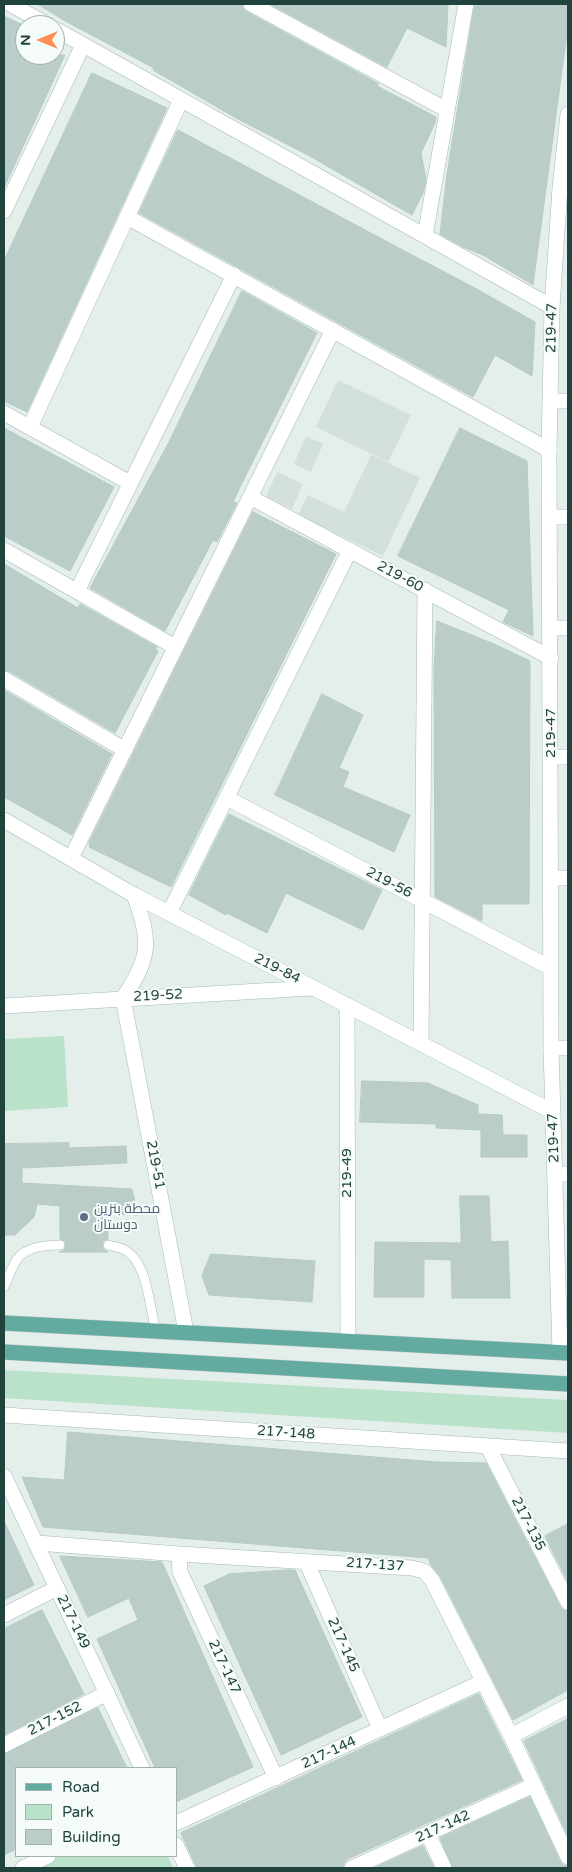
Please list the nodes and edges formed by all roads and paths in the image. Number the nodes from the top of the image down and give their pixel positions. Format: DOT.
graph roads {
  1 [pos="10,4"];
  2 [pos="251,4"];
  3 [pos="466,4"];
  4 [pos="30,15"];
  5 [pos="65,35"];
  6 [pos="83,45"];
  7 [pos="181,100"];
  8 [pos="447,110"];
  9 [pos="568,114"];
  10 [pos="4,211"];
  11 [pos="127,216"];
  12 [pos="425,236"];
  13 [pos="234,275"];
  14 [pos="552,307"];
  15 [pos="333,330"];
  16 [pos="568,401"];
  17 [pos="550,402"];
  18 [pos="4,413"];
  19 [pos="30,427"];
  20 [pos="549,450"];
  21 [pos="130,483"];
  22 [pos="250,497"];
  23 [pos="550,517"];
  24 [pos="568,517"];
  25 [pos="4,550"];
  26 [pos="350,550"];
  27 [pos="425,590"];
  28 [pos="76,591"];
  29 [pos="551,628"];
  30 [pos="568,628"];
  31 [pos="175,647"];
  32 [pos="551,658"];
  33 [pos="4,680"];
  34 [pos="124,750"];
  35 [pos="551,757"];
  36 [pos="568,757"];
  37 [pos="227,798"];
  38 [pos="4,820"];
  39 [pos="71,858"];
  40 [pos="551,878"];
  41 [pos="568,878"];
  42 [pos="134,895"];
  43 [pos="422,900"];
  44 [pos="169,913"];
  45 [pos="551,968"];
  46 [pos="313,988"];
  47 [pos="123,998"];
  48 [pos="347,1005"];
  49 [pos="4,1006"];
  50 [pos="421,1044"];
  51 [pos="551,1048"];
  52 [pos="568,1048"];
  53 [pos="553,1112"];
  54 [pos="562,1174"];
  55 [pos="60,1245"];
  56 [pos="108,1245"];
  57 [pos="4,1287"];
  58 [pos="4,1323"];
  59 [pos="156,1331"];
  60 [pos="186,1332"];
  61 [pos="348,1341"];
  62 [pos="4,1352"];
  63 [pos="564,1353"];
  64 [pos="568,1384"];
  65 [pos="4,1414"];
  66 [pos="488,1447"];
  67 [pos="568,1451"];
  68 [pos="4,1476"];
  69 [pos="37,1543"];
  70 [pos="179,1554"];
  71 [pos="306,1561"];
  72 [pos="57,1588"];
  73 [pos="568,1602"];
  74 [pos="4,1616"];
  75 [pos="482,1682"];
  76 [pos="107,1693"];
  77 [pos="568,1706"];
  78 [pos="380,1729"];
  79 [pos="511,1736"];
  80 [pos="4,1745"];
  81 [pos="142,1767"];
  82 [pos="276,1778"];
  83 [pos="534,1785"];
  84 [pos="178,1822"];
  85 [pos="428,1834"];
  86 [pos="178,1849"];
  87 [pos="568,1856"];
  88 [pos="46,1857"];
  89 [pos="23,1868"];
  90 [pos="187,1868"];
  91 [pos="352,1868"];
  92 [pos="444,1868"];
  1 -- 4 [label="street"];
  2 -- 8 [label="street"];
  3 -- 8 [label="street"];
  5 -- 6 [label="street"];
  6 -- 7 [label="street"];
  6 -- 10 [label="street"];
  7 -- 11 [label="street"];
  7 -- 12 [label="street"];
  8 -- 12 [label="street"];
  9 -- 14 [label="street, 219-47"];
  11 -- 13 [label="street"];
  11 -- 19 [label="street"];
  12 -- 14 [label="street"];
  13 -- 15 [label="street"];
  13 -- 21 [label="street"];
  14 -- 17 [label="street, 219-47"];
  15 -- 20 [label="street"];
  15 -- 22 [label="street"];
  16 -- 17 [label="street"];
  17 -- 20 [label="street, 219-47"];
  18 -- 19 [label="street"];
  19 -- 21 [label="street"];
  20 -- 23 [label="street, 219-47"];
  21 -- 28 [label="street"];
  22 -- 26 [label="street, 219-60"];
  22 -- 31 [label="street"];
  23 -- 24 [label="street"];
  23 -- 29 [label="street, 219-47"];
  25 -- 28 [label="street"];
  26 -- 27 [label="street, 219-60"];
  26 -- 37 [label="street"];
  27 -- 32 [label="street, 219-60"];
  27 -- 43 [label="street"];
  28 -- 31 [label="street"];
  29 -- 30 [label="street"];
  29 -- 32 [label="street, 219-47"];
  31 -- 34 [label="street"];
  32 -- 35 [label="street, 219-47"];
  33 -- 34 [label="street"];
  34 -- 39 [label="street"];
  35 -- 36 [label="street"];
  35 -- 40 [label="street, 219-47"];
  37 -- 43 [label="street, 219-56"];
  37 -- 44 [label="street"];
  38 -- 39 [label="street, 219-84"];
  39 -- 42 [label="street, 219-84"];
  40 -- 41 [label="street"];
  40 -- 45 [label="street, 219-47"];
  42 -- 44 [label="street, 219-84"];
  42 -- 47 [label="street"];
  43 -- 45 [label="street, 219-56"];
  43 -- 50 [label="street"];
  44 -- 46 [label="street, 219-84"];
  45 -- 51 [label="street, 219-47"];
  46 -- 47 [label="street, 219-52"];
  46 -- 48 [label="street, 219-84"];
  47 -- 49 [label="street, 219-52"];
  47 -- 60 [label="street, 219-51"];
  48 -- 50 [label="street, 219-84"];
  48 -- 61 [label="street, 219-49"];
  50 -- 53 [label="street, 219-84"];
  51 -- 52 [label="street"];
  51 -- 53 [label="street, 219-47"];
  53 -- 54 [label="street, 219-47"];
  54 -- 63 [label="street, 219-47"];
  55 -- 57 [label="lane"];
  56 -- 59 [label="lane"];
  58 -- 59 [label="main road"];
  59 -- 60 [label="main road"];
  60 -- 61 [label="main road"];
  61 -- 63 [label="main road"];
  62 -- 64 [label="main road"];
  65 -- 66 [label="street, 217-148"];
  66 -- 67 [label="street, 217-148"];
  66 -- 73 [label="street, 217-135"];
  68 -- 69 [label="street, 217-149"];
  69 -- 70 [label="street, 217-137"];
  69 -- 72 [label="street, 217-149"];
  70 -- 71 [label="street, 217-137"];
  70 -- 82 [label="street, 217-147"];
  71 -- 75 [label="street, 217-137"];
  71 -- 78 [label="street, 217-145"];
  72 -- 74 [label="street"];
  72 -- 76 [label="street, 217-149"];
  75 -- 78 [label="street, 217-144"];
  75 -- 79 [label="street, 217-137"];
  76 -- 80 [label="street, 217-152"];
  76 -- 81 [label="street, 217-149"];
  77 -- 79 [label="street"];
  78 -- 82 [label="street, 217-144"];
  79 -- 83 [label="street, 217-137"];
  82 -- 84 [label="street, 217-144"];
  83 -- 85 [label="street, 217-142"];
  83 -- 87 [label="street, 217-137"];
  85 -- 91 [label="street, 217-142"];
  85 -- 92 [label="street"];
  86 -- 90 [label="street"];
  88 -- 89 [label="street"];
}
